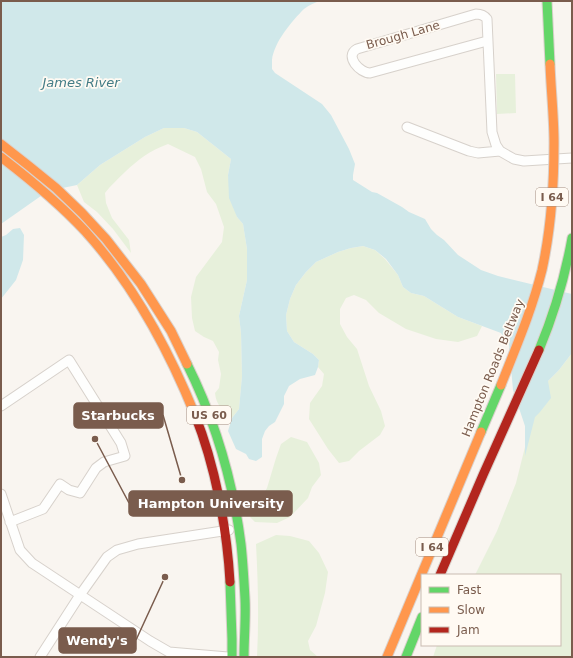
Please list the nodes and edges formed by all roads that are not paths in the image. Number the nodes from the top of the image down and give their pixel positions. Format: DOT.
graph roads {
  1 [pos="547,1"];
  2 [pos="487,41"];
  3 [pos="407,127"];
  4 [pos="1,144"];
  5 [pos="500,151"];
  6 [pos="1,157"];
  7 [pos="572,158"];
  8 [pos="572,238"];
  9 [pos="1,406"];
  10 [pos="464,473"];
  11 [pos="1,494"];
  12 [pos="434,521"];
  13 [pos="10,522"];
  14 [pos="238,528"];
  15 [pos="224,531"];
  16 [pos="451,550"];
  17 [pos="422,574"];
  18 [pos="440,574"];
  19 [pos="444,574"];
  20 [pos="421,576"];
  21 [pos="80,595"];
  22 [pos="421,620"];
  23 [pos="421,642"];
  24 [pos="40,657"];
  25 [pos="228,657"];
  26 [pos="232,657"];
  27 [pos="244,657"];
  28 [pos="387,657"];
  29 [pos="406,657"];
  30 [pos="415,657"];
  1 -- 10 [label="main road, Hampton Roads Beltway / I 64, bridge"];
  2 -- 2 [label="street, Brough Lane"];
  2 -- 5 [label="street, Brough Lane"];
  3 -- 5 [label="street"];
  4 -- 14 [label="main road, US 60"];
  5 -- 7 [label="street"];
  6 -- 15 [label="main road, US 60"];
  8 -- 16 [label="main road, I 64"];
  9 -- 13 [label="street"];
  10 -- 12 [label="main road"];
  10 -- 17 [label="main road, Hampton Roads Beltway / I 64"];
  11 -- 13 [label="street"];
  13 -- 21 [label="street"];
  14 -- 15 [label="street"];
  14 -- 27 [label="main road, US 60"];
  15 -- 21 [label="street"];
  15 -- 26 [label="main road, US 60"];
  16 -- 18 [label="main road, I 64"];
  16 -- 19 [label="main road"];
  20 -- 28 [label="main road, Hampton Roads Beltway / I 64"];
  21 -- 24 [label="street"];
  21 -- 25 [label="street"];
  22 -- 29 [label="main road"];
  23 -- 30 [label="main road"];
}
